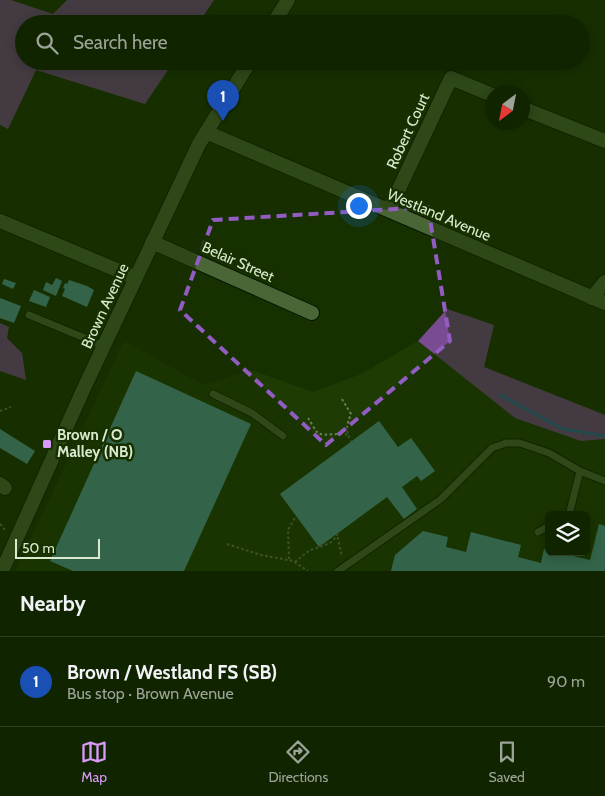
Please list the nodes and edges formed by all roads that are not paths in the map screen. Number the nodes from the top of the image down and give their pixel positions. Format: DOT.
graph roads {
  1 [pos="288,0"];
  2 [pos="279,15"];
  3 [pos="244,70"];
  4 [pos="485,92"];
  5 [pos="530,111"];
  6 [pos="206,132"];
  7 [pos="605,141"];
  8 [pos="389,210"];
  9 [pos="0,221"];
  10 [pos="152,242"];
  11 [pos="136,278"];
  12 [pos="605,282"];
  13 [pos="592,298"];
  14 [pos="605,303"];
  15 [pos="312,313"];
  16 [pos="29,315"];
  17 [pos="104,346"];
  18 [pos="213,394"];
  19 [pos="283,436"];
  20 [pos="580,470"];
  21 [pos="605,481"];
  22 [pos="570,511"];
  23 [pos="545,528"];
  24 [pos="538,532"];
  25 [pos="341,569"];
  26 [pos="2,571"];
  1 -- 2 [label="street"];
  3 -- 6 [label="street, Brown Avenue"];
  4 -- 8 [label="street, Robert Court"];
  5 -- 7 [label="street"];
  6 -- 8 [label="street, Westland Avenue"];
  6 -- 10 [label="street, Brown Avenue"];
  8 -- 13 [label="street, Westland Avenue"];
  9 -- 11 [label="street"];
  10 -- 11 [label="street, Brown Avenue"];
  10 -- 15 [label="street, Belair Street"];
  11 -- 17 [label="street, Brown Avenue"];
  12 -- 13 [label="street"];
  13 -- 14 [label="street, Westland Avenue"];
  16 -- 17 [label="lane"];
  17 -- 26 [label="street, Brown Avenue"];
  18 -- 19 [label="lane"];
  20 -- 21 [label="lane"];
  20 -- 22 [label="lane"];
  20 -- 25 [label="lane"];
  23 -- 24 [label="lane"];
}
